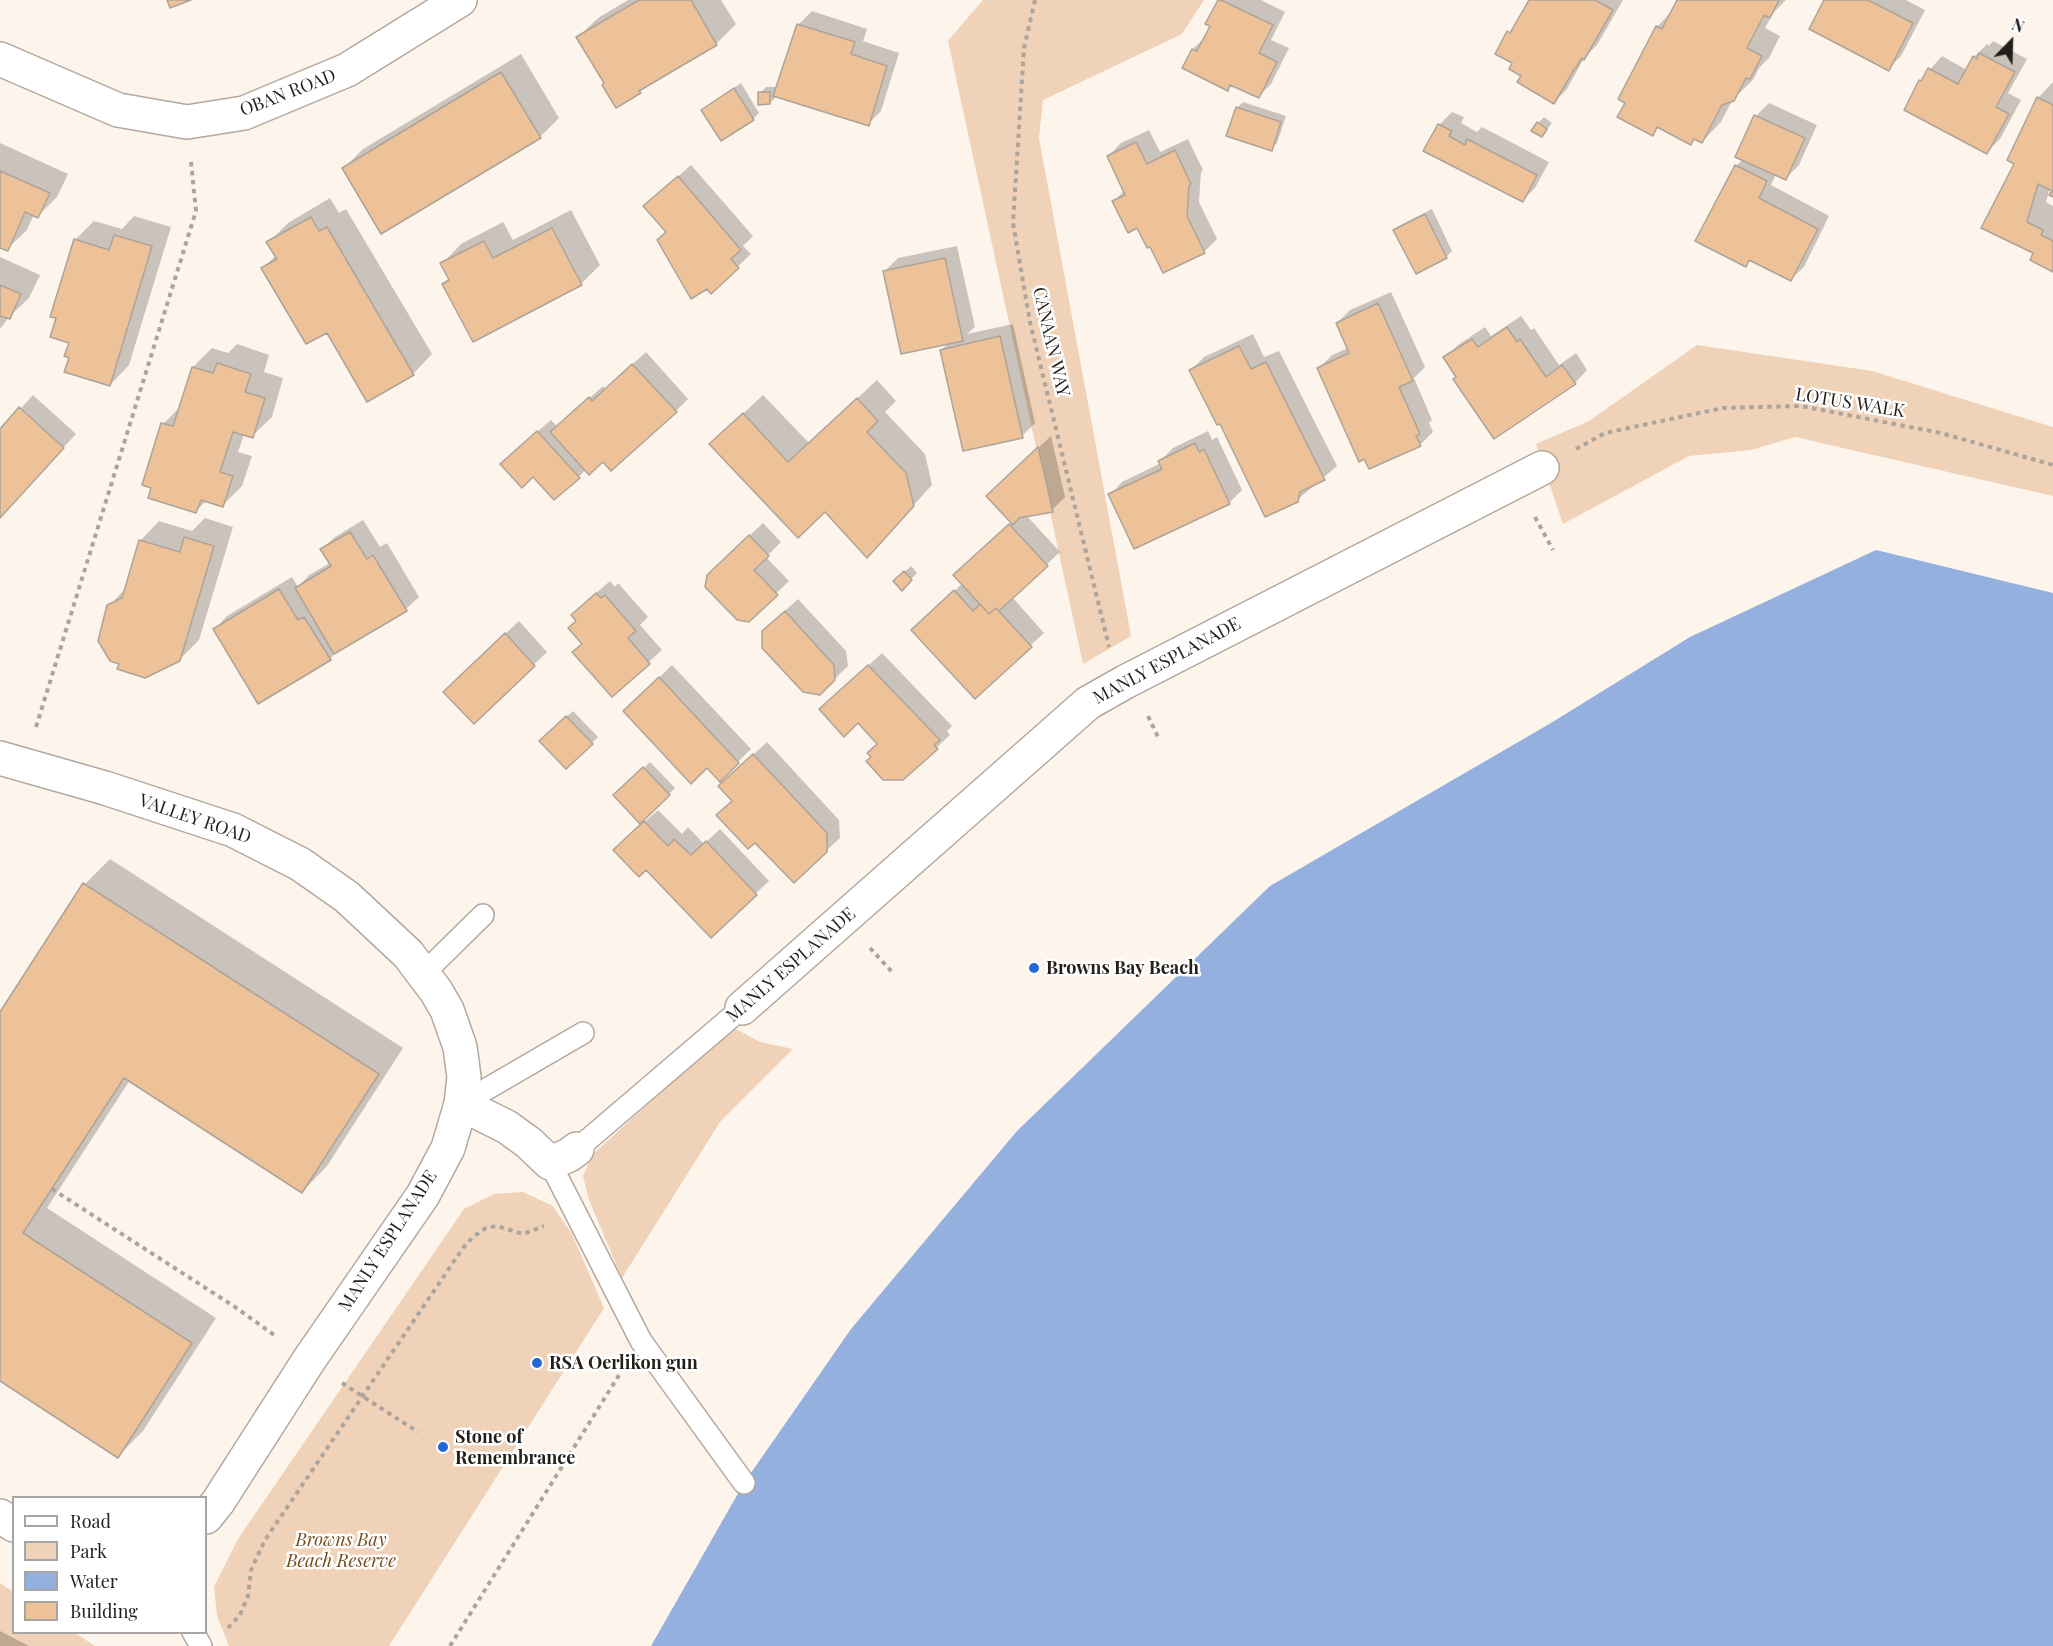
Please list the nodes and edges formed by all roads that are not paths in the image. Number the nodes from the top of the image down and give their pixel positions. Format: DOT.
graph roads {
  1 [pos="460,0"];
  2 [pos="0,59"];
  3 [pos="1542,468"];
  4 [pos="12,761"];
  5 [pos="483,915"];
  6 [pos="424,973"];
  7 [pos="742,1008"];
  8 [pos="583,1033"];
  9 [pos="461,1104"];
  10 [pos="564,1156"];
  11 [pos="744,1483"];
  12 [pos="207,1516"];
  1 -- 2 [label="street, OBAN ROAD"];
  3 -- 7 [label="street, MANLY ESPLANADE"];
  4 -- 6 [label="street, VALLEY ROAD"];
  5 -- 6 [label="lane"];
  6 -- 9 [label="street, VALLEY ROAD"];
  7 -- 10 [label="lane, MANLY ESPLANADE"];
  8 -- 9 [label="lane"];
  9 -- 10 [label="street"];
  9 -- 12 [label="street, MANLY ESPLANADE"];
  10 -- 11 [label="lane"];
}
